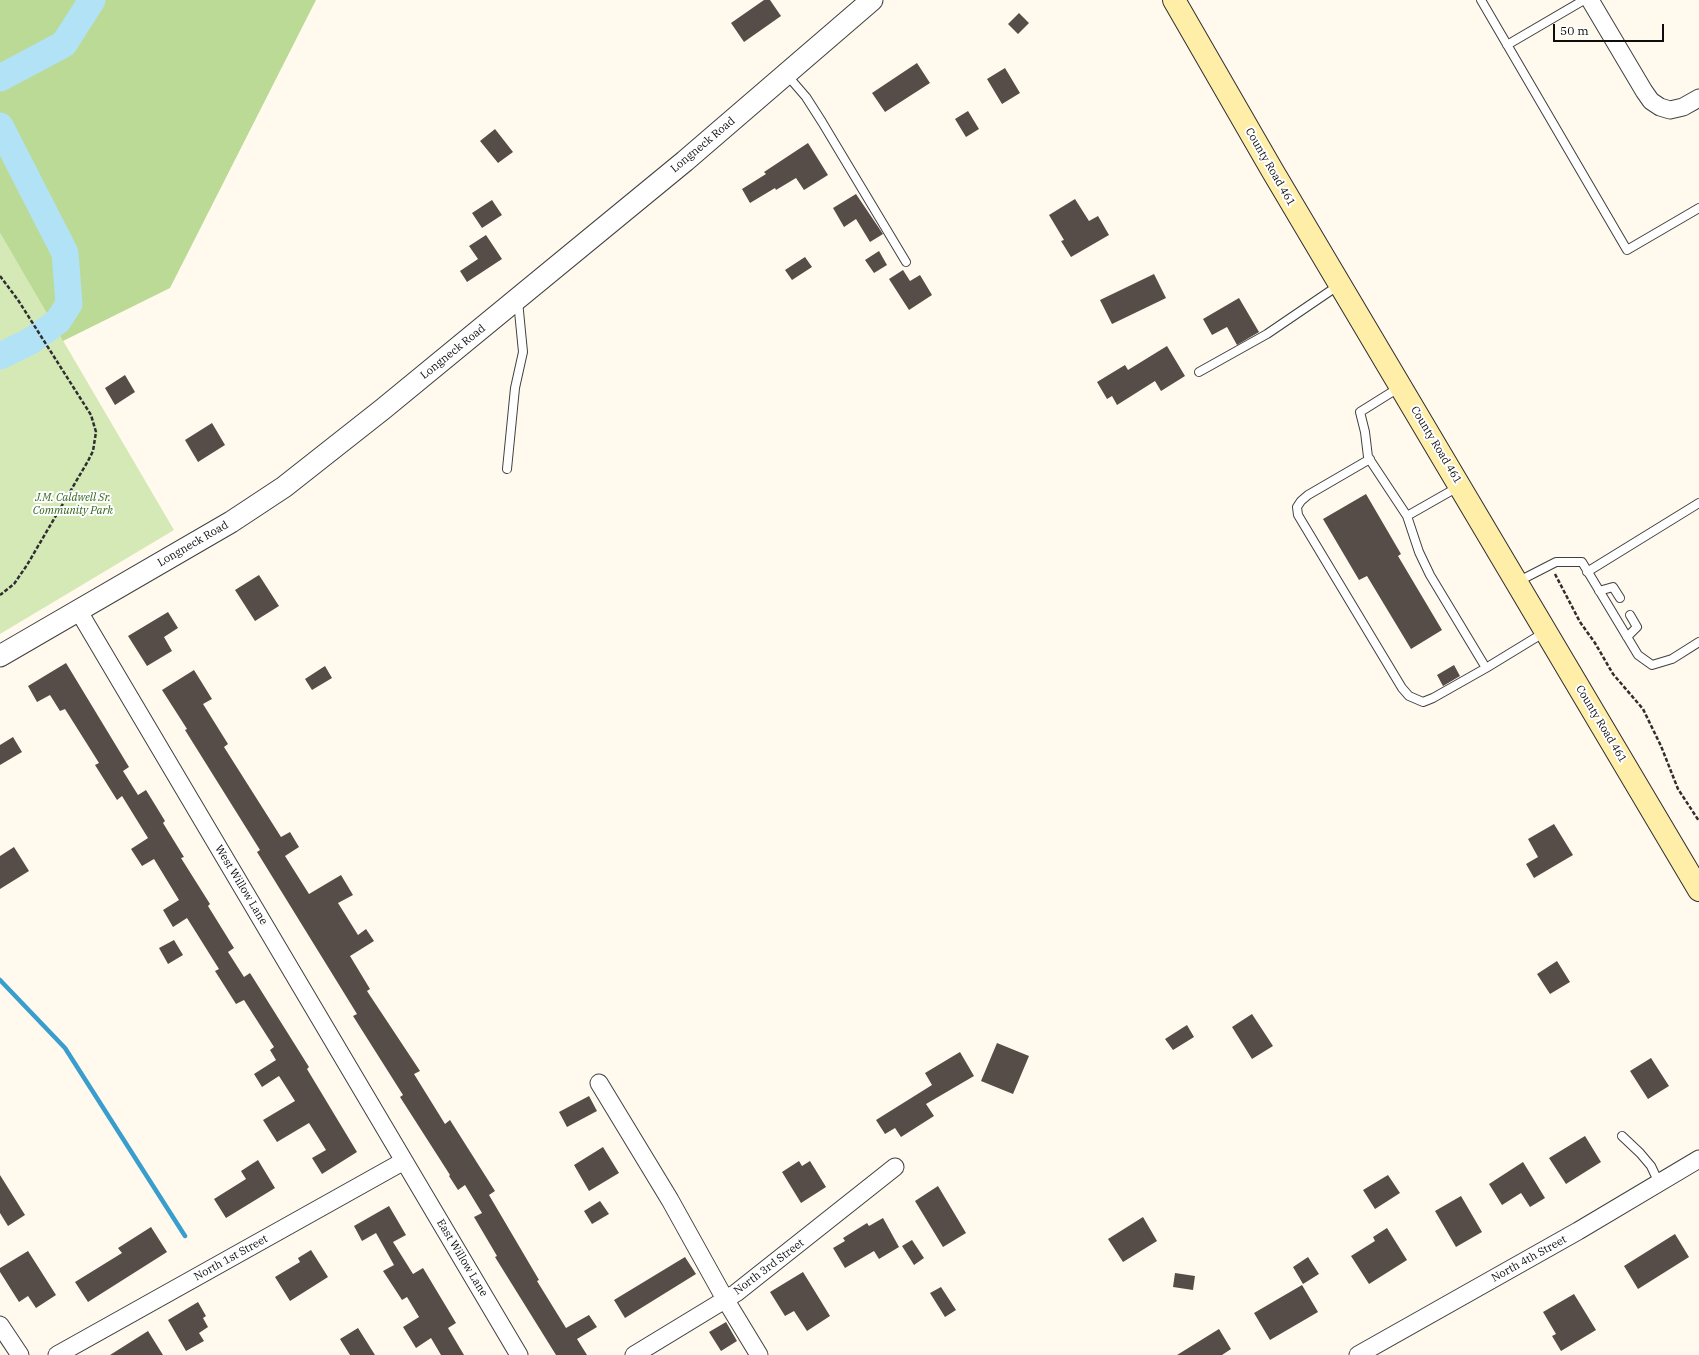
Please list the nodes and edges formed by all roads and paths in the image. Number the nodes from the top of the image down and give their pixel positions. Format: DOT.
graph roads {
  1 [pos="872,0"];
  2 [pos="1174,0"];
  3 [pos="1481,0"];
  4 [pos="1584,0"];
  5 [pos="1590,0"];
  6 [pos="1507,45"];
  7 [pos="787,75"];
  8 [pos="1699,98"];
  9 [pos="1699,208"];
  10 [pos="906,262"];
  11 [pos="0,276"];
  12 [pos="1340,285"];
  13 [pos="518,298"];
  14 [pos="1199,372"];
  15 [pos="1400,387"];
  16 [pos="1370,459"];
  17 [pos="507,469"];
  18 [pos="1460,486"];
  19 [pos="1699,503"];
  20 [pos="1407,516"];
  21 [pos="1550,565"];
  22 [pos="1587,572"];
  23 [pos="1516,582"];
  24 [pos="1599,591"];
  25 [pos="0,595"];
  26 [pos="1620,598"];
  27 [pos="78,610"];
  28 [pos="1630,615"];
  29 [pos="1546,632"];
  30 [pos="1627,637"];
  31 [pos="1699,642"];
  32 [pos="0,656"];
  33 [pos="1486,668"];
  34 [pos="1699,821"];
  35 [pos="1699,890"];
  36 [pos="599,1083"];
  37 [pos="1622,1136"];
  38 [pos="1699,1159"];
  39 [pos="404,1161"];
  40 [pos="895,1167"];
  41 [pos="1659,1183"];
  42 [pos="725,1299"];
  43 [pos="0,1325"];
  44 [pos="20,1355"];
  45 [pos="57,1355"];
  46 [pos="519,1355"];
  47 [pos="634,1355"];
  48 [pos="759,1355"];
  49 [pos="1358,1355"];
  1 -- 7 [label="street, Longneck Road"];
  2 -- 12 [label="main road, County Road 461"];
  3 -- 6 [label="lane"];
  4 -- 6 [label="lane"];
  5 -- 8 [label="street"];
  6 -- 9 [label="lane"];
  7 -- 10 [label="lane"];
  7 -- 13 [label="street, Longneck Road"];
  11 -- 25 [label="path"];
  12 -- 14 [label="lane"];
  12 -- 15 [label="main road, County Road 461"];
  13 -- 17 [label="lane"];
  13 -- 27 [label="street, Longneck Road"];
  15 -- 16 [label="lane"];
  15 -- 18 [label="main road, County Road 461"];
  16 -- 20 [label="lane"];
  16 -- 33 [label="lane"];
  18 -- 20 [label="lane"];
  18 -- 23 [label="main road, County Road 461"];
  19 -- 22 [label="lane"];
  20 -- 33 [label="lane"];
  21 -- 22 [label="lane"];
  21 -- 23 [label="lane"];
  21 -- 34 [label="path"];
  22 -- 24 [label="lane"];
  23 -- 29 [label="main road, County Road 461"];
  24 -- 26 [label="lane"];
  24 -- 30 [label="lane"];
  27 -- 32 [label="street, Longneck Road"];
  27 -- 39 [label="street, West Willow Lane"];
  28 -- 30 [label="lane"];
  29 -- 33 [label="lane"];
  29 -- 35 [label="main road, County Road 461"];
  30 -- 31 [label="lane"];
  36 -- 42 [label="street"];
  37 -- 41 [label="lane"];
  38 -- 41 [label="street, North 4th Street"];
  39 -- 45 [label="street, North 1st Street"];
  39 -- 46 [label="street, East Willow Lane"];
  40 -- 42 [label="street, North 3rd Street"];
  41 -- 49 [label="street, North 4th Street"];
  42 -- 47 [label="street, North 3rd Street"];
  42 -- 48 [label="street"];
  43 -- 44 [label="street"];
}
